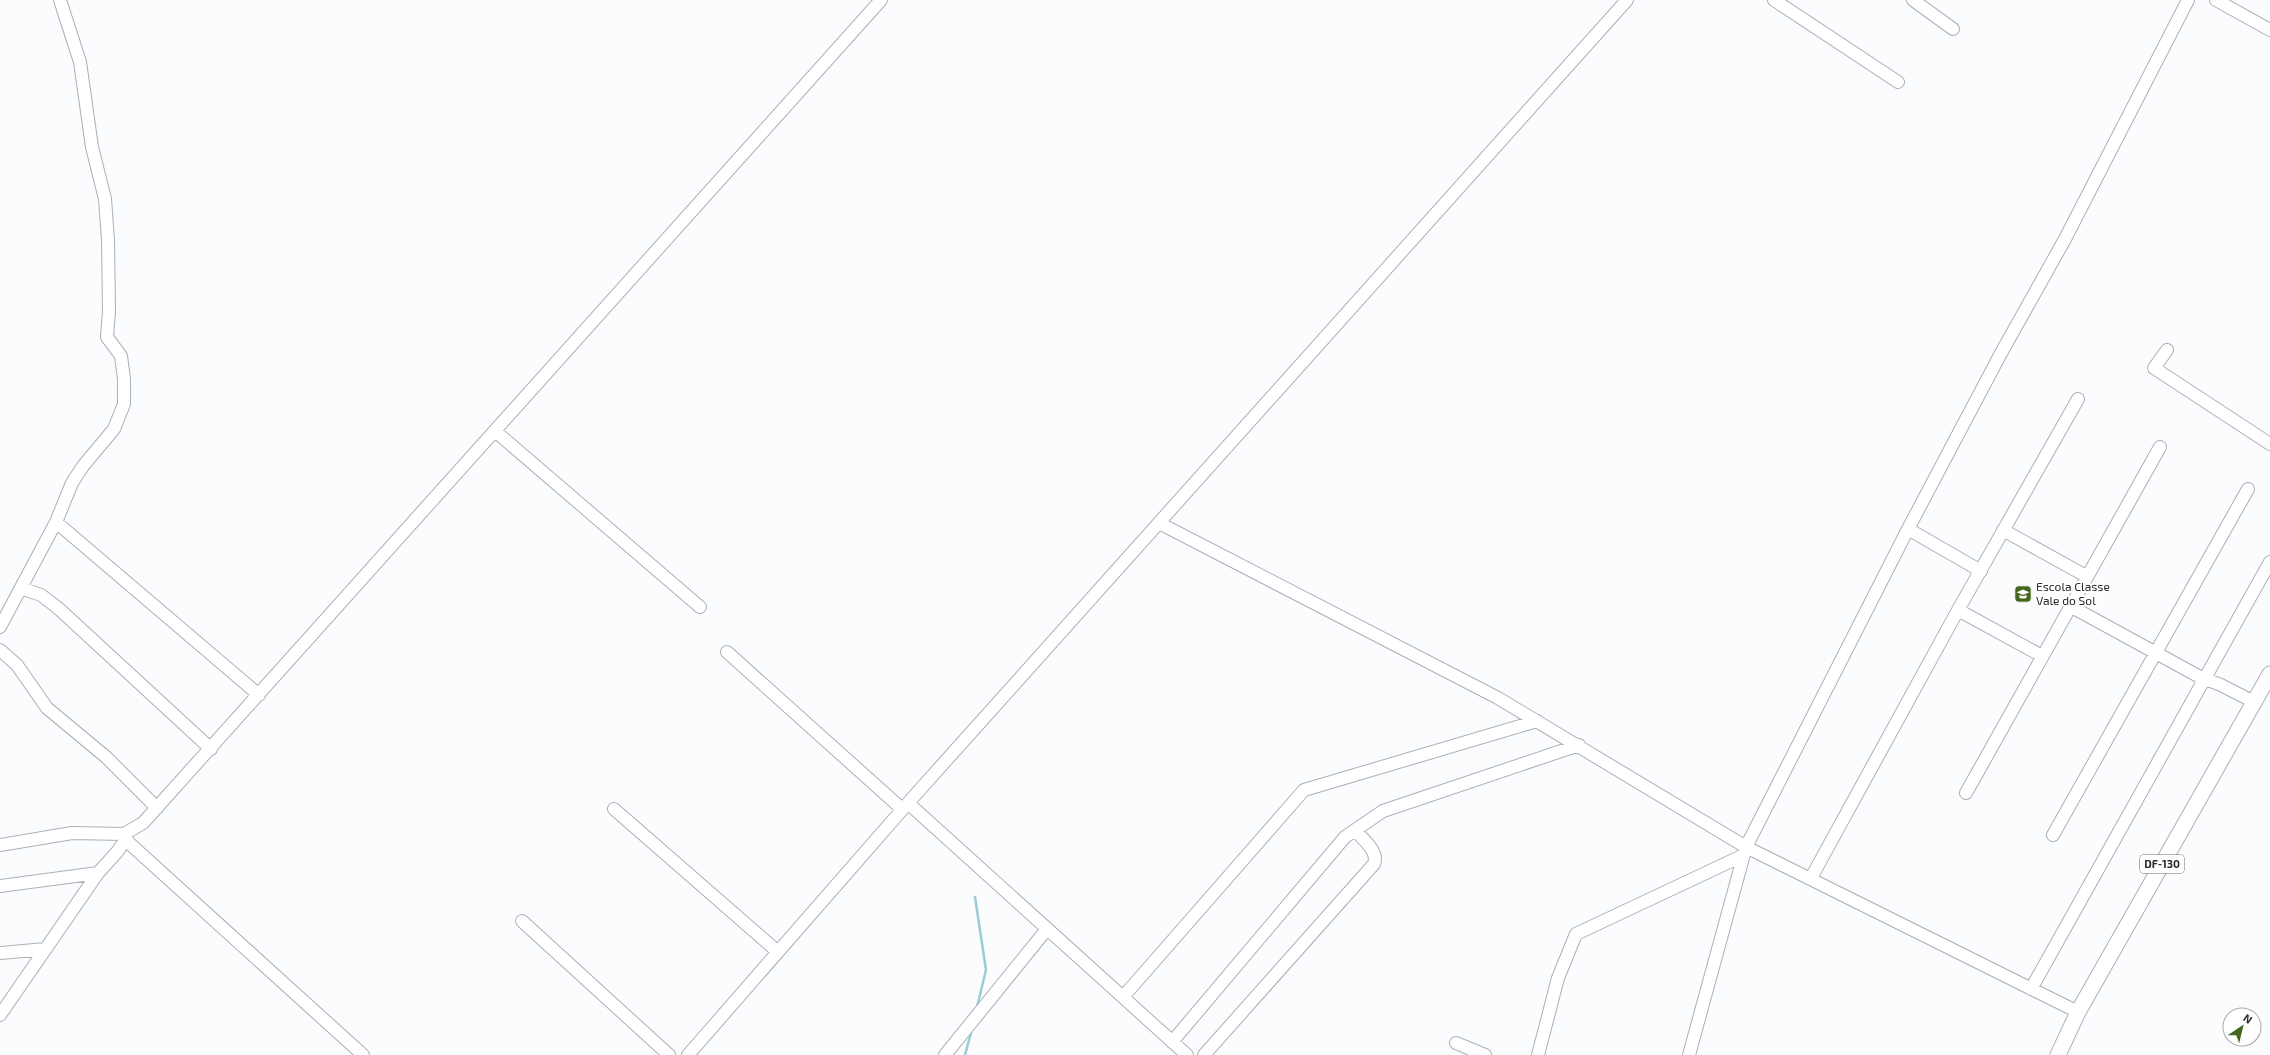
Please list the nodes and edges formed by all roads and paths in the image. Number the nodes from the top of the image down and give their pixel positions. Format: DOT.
graph roads {
  1 [pos="60,0"];
  2 [pos="881,0"];
  3 [pos="1626,0"];
  4 [pos="1774,0"];
  5 [pos="1913,0"];
  6 [pos="2188,0"];
  7 [pos="2216,0"];
  8 [pos="1953,29"];
  9 [pos="2270,30"];
  10 [pos="1898,82"];
  11 [pos="2167,350"];
  12 [pos="2078,399"];
  13 [pos="495,431"];
  14 [pos="2270,444"];
  15 [pos="2160,447"];
  16 [pos="2248,489"];
  17 [pos="56,522"];
  18 [pos="1159,523"];
  19 [pos="1908,529"];
  20 [pos="2004,530"];
  21 [pos="2270,562"];
  22 [pos="1981,571"];
  23 [pos="2086,576"];
  24 [pos="20,588"];
  25 [pos="2070,606"];
  26 [pos="700,607"];
  27 [pos="1958,610"];
  28 [pos="0,627"];
  29 [pos="0,650"];
  30 [pos="727,652"];
  31 [pos="2156,654"];
  32 [pos="2042,656"];
  33 [pos="2270,674"];
  34 [pos="2204,678"];
  35 [pos="259,694"];
  36 [pos="2254,702"];
  37 [pos="1537,721"];
  38 [pos="1579,745"];
  39 [pos="211,748"];
  40 [pos="1966,793"];
  41 [pos="905,806"];
  42 [pos="158,808"];
  43 [pos="614,809"];
  44 [pos="1355,830"];
  45 [pos="2053,835"];
  46 [pos="125,836"];
  47 [pos="0,845"];
  48 [pos="1745,851"];
  49 [pos="98,873"];
  50 [pos="1811,878"];
  51 [pos="0,886"];
  52 [pos="522,921"];
  53 [pos="1047,929"];
  54 [pos="46,949"];
  55 [pos="778,952"];
  56 [pos="0,953"];
  57 [pos="2031,989"];
  58 [pos="1123,997"];
  59 [pos="2078,1012"];
  60 [pos="0,1015"];
  61 [pos="1172,1042"];
  62 [pos="1456,1043"];
  63 [pos="363,1055"];
  64 [pos="669,1055"];
  65 [pos="688,1055"];
  66 [pos="945,1055"];
  67 [pos="1187,1055"];
  68 [pos="1204,1055"];
  69 [pos="1485,1055"];
  70 [pos="1538,1055"];
  71 [pos="1689,1055"];
  72 [pos="2058,1055"];
  1 -- 17 [label="street"];
  2 -- 13 [label="street"];
  3 -- 18 [label="street"];
  4 -- 10 [label="street"];
  5 -- 8 [label="street"];
  6 -- 19 [label="street"];
  7 -- 9 [label="street"];
  11 -- 14 [label="street"];
  12 -- 20 [label="street"];
  13 -- 26 [label="street"];
  13 -- 35 [label="street"];
  15 -- 23 [label="street"];
  16 -- 31 [label="street"];
  17 -- 24 [label="street"];
  17 -- 35 [label="street"];
  18 -- 37 [label="street"];
  18 -- 41 [label="street"];
  19 -- 22 [label="street"];
  19 -- 48 [label="street"];
  20 -- 22 [label="street"];
  20 -- 23 [label="street"];
  21 -- 34 [label="street"];
  22 -- 27 [label="street"];
  23 -- 25 [label="street"];
  24 -- 28 [label="street"];
  24 -- 39 [label="street"];
  25 -- 31 [label="street"];
  25 -- 32 [label="street"];
  27 -- 32 [label="street"];
  27 -- 50 [label="street"];
  29 -- 42 [label="street"];
  30 -- 41 [label="street"];
  31 -- 34 [label="street"];
  31 -- 45 [label="street"];
  32 -- 40 [label="street"];
  33 -- 36 [label="main road, DF-130"];
  34 -- 36 [label="street"];
  34 -- 57 [label="street"];
  35 -- 39 [label="street"];
  36 -- 59 [label="main road, DF-130"];
  37 -- 38 [label="street"];
  37 -- 58 [label="street"];
  38 -- 44 [label="street"];
  38 -- 48 [label="street"];
  39 -- 42 [label="street"];
  41 -- 53 [label="street"];
  41 -- 55 [label="street"];
  42 -- 46 [label="street"];
  43 -- 55 [label="street"];
  44 -- 61 [label="street"];
  44 -- 68 [label="street"];
  46 -- 47 [label="street"];
  46 -- 49 [label="street"];
  46 -- 63 [label="street"];
  48 -- 50 [label="street"];
  48 -- 70 [label="street"];
  48 -- 71 [label="street"];
  49 -- 51 [label="street"];
  49 -- 54 [label="street"];
  50 -- 57 [label="street"];
  52 -- 64 [label="street"];
  53 -- 58 [label="street"];
  53 -- 66 [label="street"];
  54 -- 56 [label="street"];
  54 -- 60 [label="street"];
  55 -- 65 [label="street"];
  57 -- 59 [label="street"];
  58 -- 61 [label="street"];
  59 -- 72 [label="main road, DF-130"];
  61 -- 67 [label="street"];
  62 -- 69 [label="street"];
}
